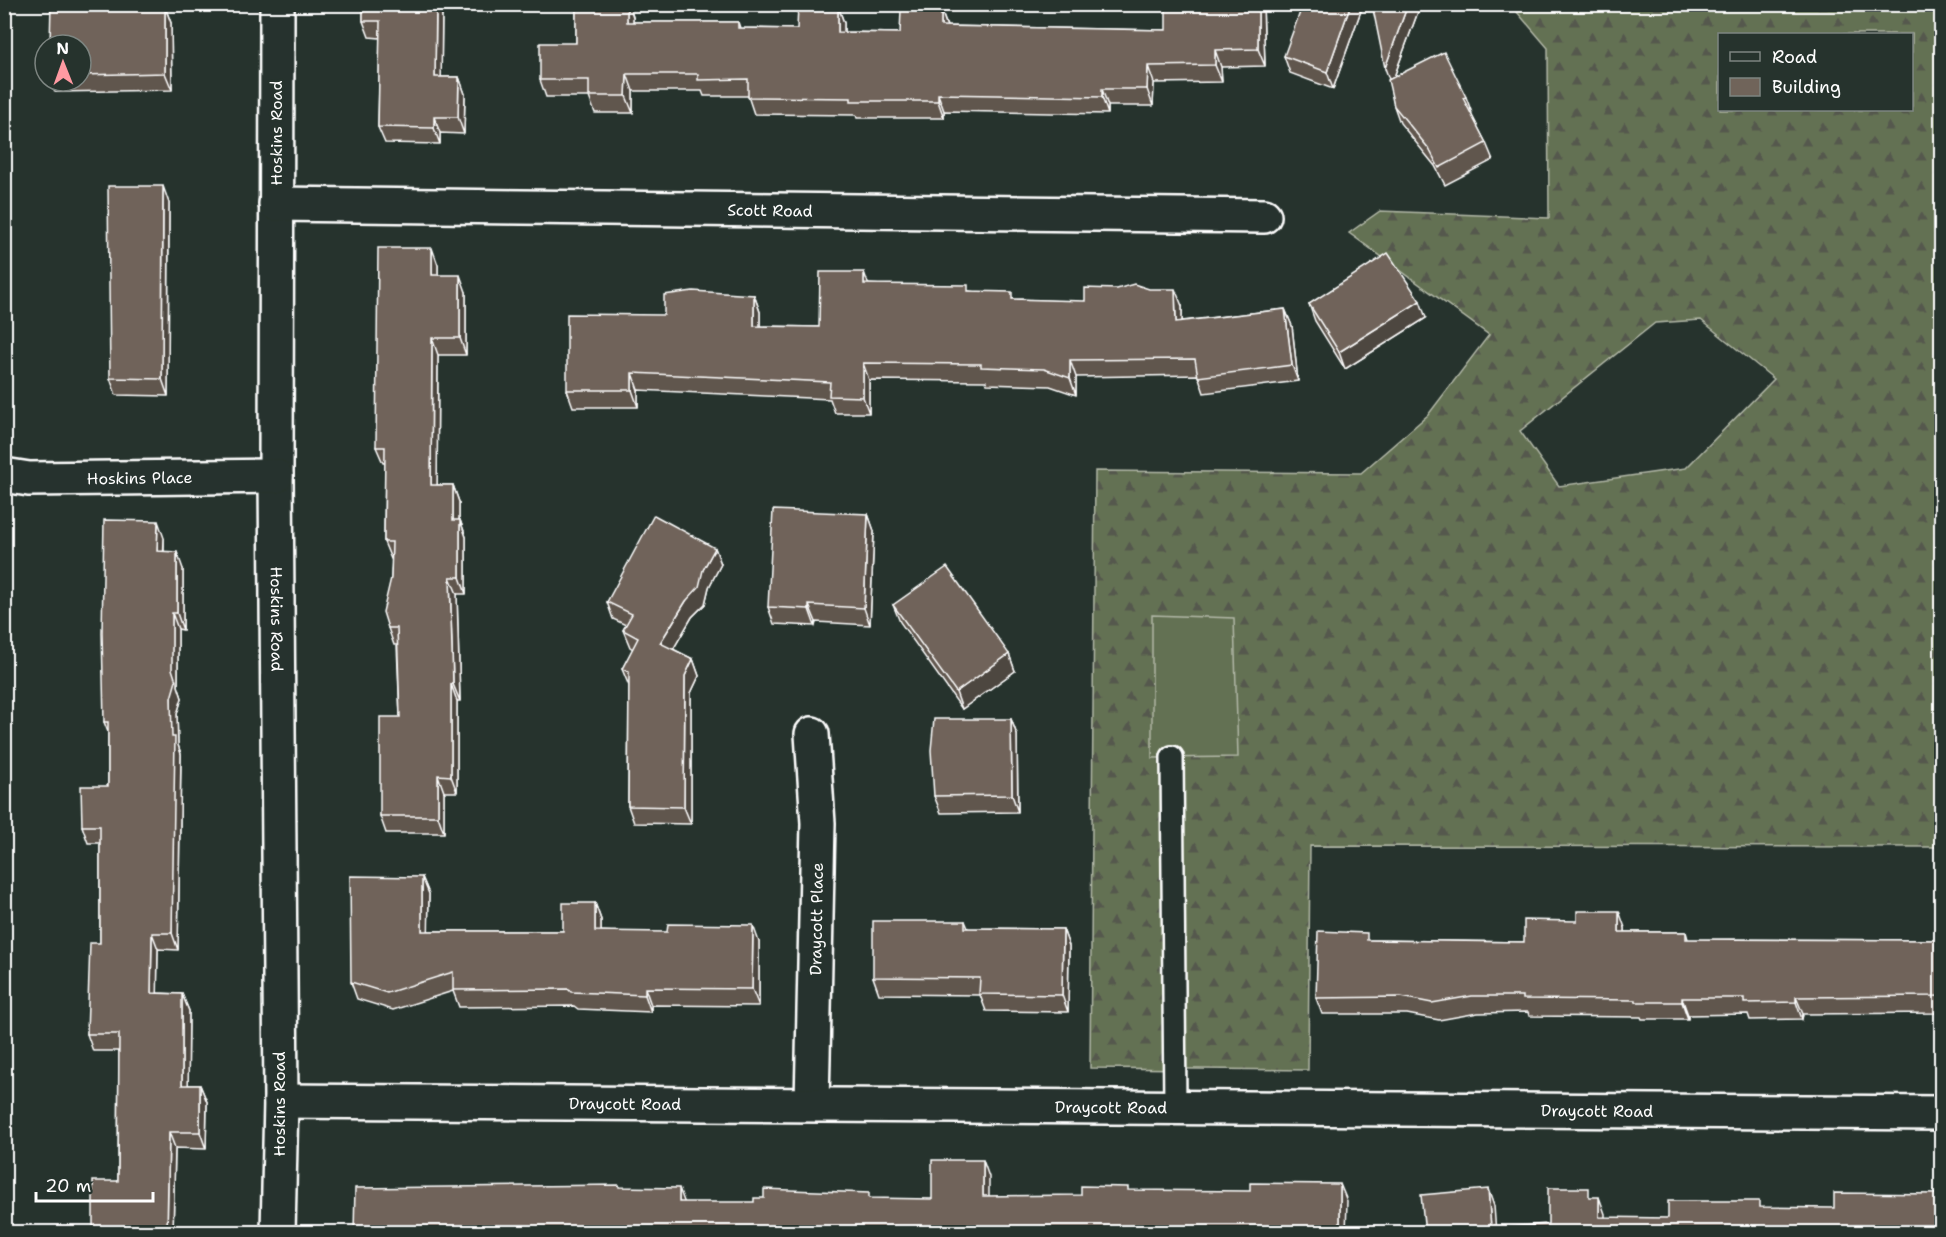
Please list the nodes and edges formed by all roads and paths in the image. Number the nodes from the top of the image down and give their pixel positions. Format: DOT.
graph roads {
  1 [pos="277,4"];
  2 [pos="276,204"];
  3 [pos="1264,216"];
  4 [pos="4,476"];
  5 [pos="276,476"];
  6 [pos="812,734"];
  7 [pos="1172,757"];
  8 [pos="281,1101"];
  9 [pos="812,1104"];
  10 [pos="1175,1106"];
  11 [pos="1941,1113"];
  12 [pos="278,1233"];
  1 -- 2 [label="street, Hoskins Road"];
  2 -- 3 [label="street, Scott Road"];
  2 -- 5 [label="street, Hoskins Road"];
  4 -- 5 [label="street, Hoskins Place"];
  5 -- 8 [label="street, Hoskins Road"];
  6 -- 9 [label="street, Draycott Place"];
  7 -- 10 [label="lane"];
  8 -- 9 [label="street, Draycott Road"];
  8 -- 12 [label="street, Hoskins Road"];
  9 -- 10 [label="street, Draycott Road"];
  10 -- 11 [label="street, Draycott Road"];
}
